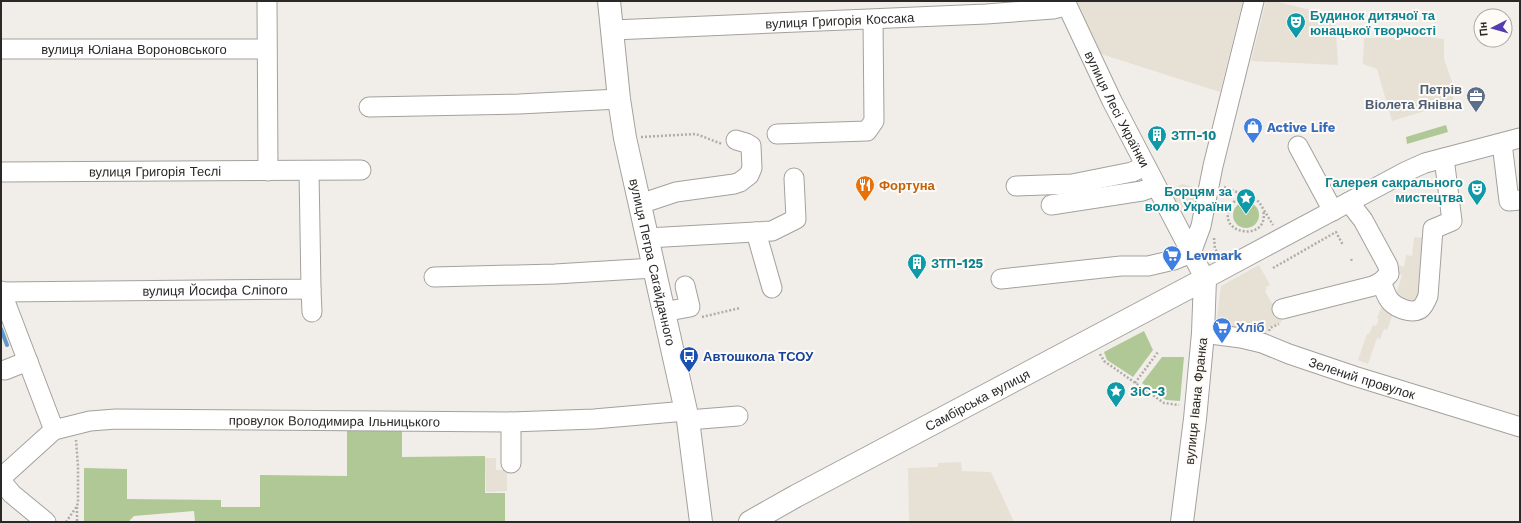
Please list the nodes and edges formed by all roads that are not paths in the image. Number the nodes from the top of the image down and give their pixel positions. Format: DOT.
graph roads {
  1 [pos="267,1"];
  2 [pos="609,1"];
  3 [pos="1254,1"];
  4 [pos="1065,3"];
  5 [pos="873,20"];
  6 [pos="613,30"];
  7 [pos="1,49"];
  8 [pos="267,49"];
  9 [pos="620,99"];
  10 [pos="369,107"];
  11 [pos="777,134"];
  12 [pos="1520,138"];
  13 [pos="730,142"];
  14 [pos="1502,143"];
  15 [pos="1298,146"];
  16 [pos="1444,158"];
  17 [pos="1145,166"];
  18 [pos="360,170"];
  19 [pos="268,171"];
  20 [pos="308,171"];
  21 [pos="1,172"];
  22 [pos="794,178"];
  23 [pos="1016,186"];
  24 [pos="1156,186"];
  25 [pos="1520,200"];
  26 [pos="640,204"];
  27 [pos="1051,205"];
  28 [pos="1341,206"];
  29 [pos="756,232"];
  30 [pos="647,238"];
  31 [pos="1191,253"];
  32 [pos="654,268"];
  33 [pos="434,277"];
  34 [pos="1001,279"];
  35 [pos="1205,279"];
  36 [pos="1381,282"];
  37 [pos="685,286"];
  38 [pos="772,288"];
  39 [pos="311,289"];
  40 [pos="1,292"];
  41 [pos="1282,309"];
  42 [pos="312,312"];
  43 [pos="663,312"];
  44 [pos="1203,333"];
  45 [pos="28,361"];
  46 [pos="5,370"];
  47 [pos="687,416"];
  48 [pos="738,416"];
  49 [pos="511,422"];
  50 [pos="1520,427"];
  51 [pos="54,430"];
  52 [pos="511,463"];
  53 [pos="1,479"];
  54 [pos="46,522"];
  55 [pos="701,522"];
  56 [pos="750,522"];
  57 [pos="1182,522"];
  1 -- 8 [label="street"];
  2 -- 6 [label="main road, вулиця Петра Сагайдачного"];
  3 -- 31 [label="street"];
  4 -- 5 [label="street, вулиця Григорія Коссака"];
  4 -- 17 [label="street, вулиця Лесі Українки"];
  5 -- 6 [label="street, вулиця Григорія Коссака"];
  5 -- 11 [label="street"];
  6 -- 9 [label="main road, вулиця Петра Сагайдачного"];
  7 -- 8 [label="street, вулиця Юліана Вороновського"];
  8 -- 19 [label="street"];
  9 -- 10 [label="street"];
  9 -- 26 [label="main road, вулиця Петра Сагайдачного"];
  12 -- 14 [label="street"];
  13 -- 26 [label="street"];
  14 -- 16 [label="street"];
  14 -- 25 [label="street"];
  15 -- 28 [label="street"];
  16 -- 28 [label="street"];
  16 -- 36 [label="street"];
  17 -- 23 [label="street"];
  17 -- 24 [label="street, вулиця Лесі Українки"];
  18 -- 20 [label="street, вулиця Григорія Теслі"];
  19 -- 20 [label="street, вулиця Григорія Теслі"];
  19 -- 21 [label="street, вулиця Григорія Теслі"];
  20 -- 39 [label="street"];
  22 -- 29 [label="street"];
  24 -- 27 [label="street"];
  24 -- 31 [label="street, вулиця Лесі Українки"];
  26 -- 30 [label="main road, вулиця Петра Сагайдачного"];
  28 -- 35 [label="street"];
  28 -- 36 [label="street"];
  29 -- 30 [label="street"];
  29 -- 38 [label="street"];
  30 -- 32 [label="main road, вулиця Петра Сагайдачного"];
  31 -- 34 [label="street"];
  31 -- 35 [label="street, вулиця Лесі Українки"];
  32 -- 33 [label="street"];
  32 -- 43 [label="main road, вулиця Петра Сагайдачного"];
  35 -- 44 [label="main road, вулиця Івана Франка"];
  35 -- 56 [label="main road, Самбірська вулиця"];
  36 -- 41 [label="street"];
  37 -- 43 [label="street"];
  39 -- 40 [label="street, вулиця Йосифа Сліпого"];
  39 -- 42 [label="street"];
  40 -- 45 [label="street"];
  43 -- 47 [label="main road, вулиця Петра Сагайдачного"];
  44 -- 50 [label="street, Зелений провулок"];
  44 -- 57 [label="main road, вулиця Івана Франка"];
  45 -- 46 [label="street"];
  45 -- 51 [label="street"];
  47 -- 48 [label="street, провулок Володимира Ільницького"];
  47 -- 49 [label="street, провулок Володимира Ільницького"];
  47 -- 55 [label="main road, вулиця Петра Сагайдачного"];
  49 -- 51 [label="street, провулок Володимира Ільницького"];
  49 -- 52 [label="street"];
  51 -- 53 [label="street, провулок Володимира Ільницького"];
  53 -- 54 [label="street"];
}
